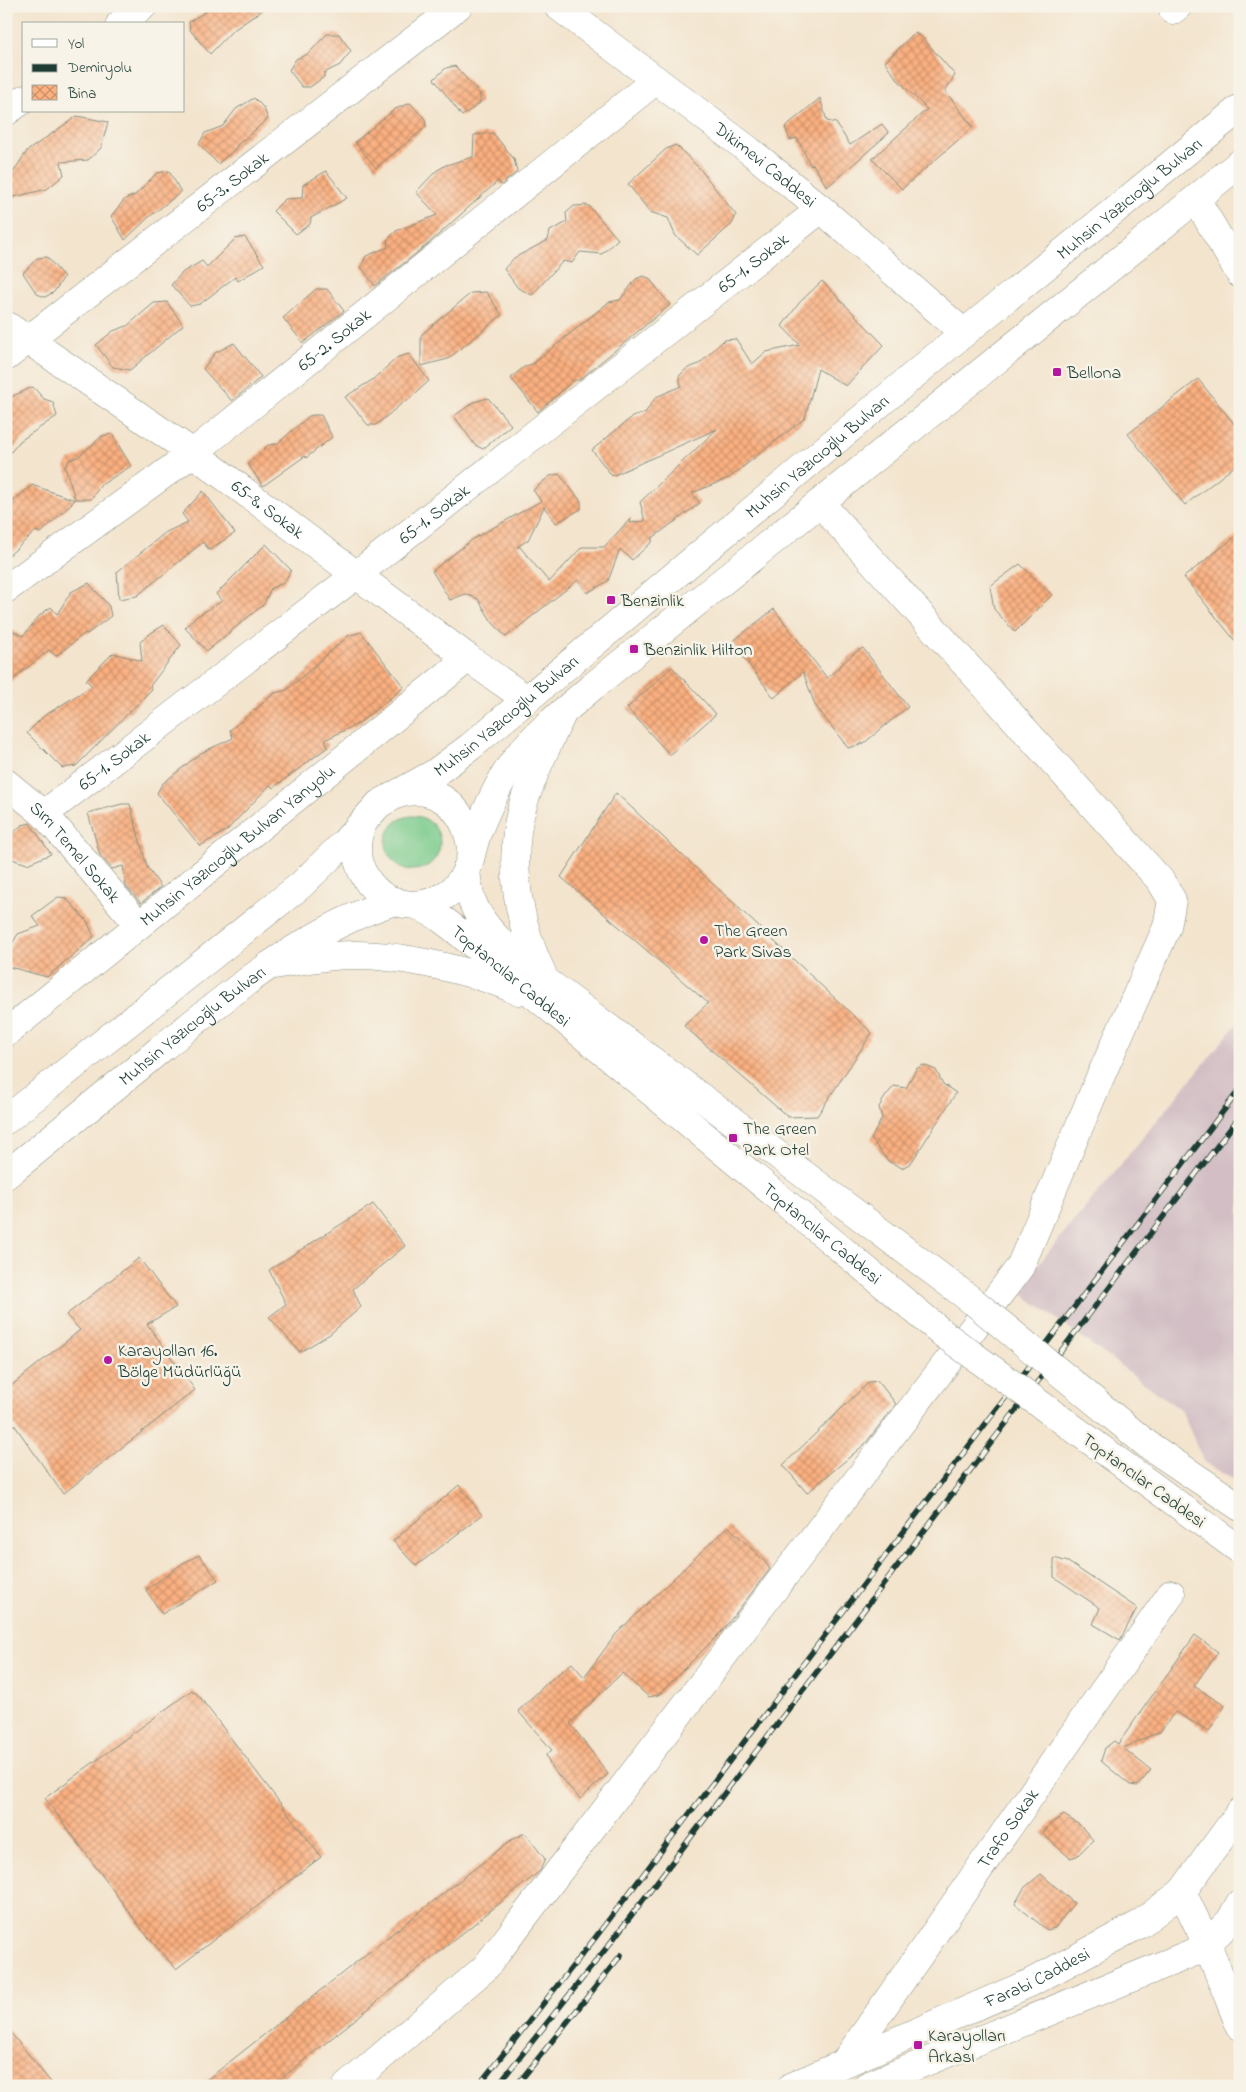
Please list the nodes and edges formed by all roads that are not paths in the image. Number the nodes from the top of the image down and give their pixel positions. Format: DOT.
graph roads {
  1 [pos="142,6"];
  2 [pos="458,6"];
  3 [pos="558,6"];
  4 [pos="122,22"];
  5 [pos="656,80"];
  6 [pos="22,100"];
  7 [pos="1240,108"];
  8 [pos="6,112"];
  9 [pos="1240,164"];
  10 [pos="1196,199"];
  11 [pos="821,210"];
  12 [pos="1240,274"];
  13 [pos="6,325"];
  14 [pos="964,333"];
  15 [pos="29,341"];
  16 [pos="6,358"];
  17 [pos="193,453"];
  18 [pos="820,503"];
  19 [pos="356,575"];
  20 [pos="6,589"];
  21 [pos="468,658"];
  22 [pos="526,699"];
  23 [pos="563,712"];
  24 [pos="6,783"];
  25 [pos="391,796"];
  26 [pos="44,814"];
  27 [pos="368,814"];
  28 [pos="468,860"];
  29 [pos="406,903"];
  30 [pos="138,924"];
  31 [pos="268,966"];
  32 [pos="544,992"];
  33 [pos="6,1033"];
  34 [pos="6,1120"];
  35 [pos="6,1175"];
  36 [pos="1240,1507"];
  37 [pos="1240,1550"];
  38 [pos="1171,1594"];
  39 [pos="1240,1812"];
  40 [pos="1182,1892"];
  41 [pos="1240,1903"];
  42 [pos="1208,1944"];
  43 [pos="1240,2026"];
  44 [pos="844,2063"];
  45 [pos="347,2086"];
  46 [pos="792,2086"];
  47 [pos="867,2086"];
  1 -- 4 [label="street"];
  2 -- 15 [label="street, 65-3. Sokak"];
  3 -- 5 [label="street, Dikimevi Caddesi"];
  5 -- 11 [label="street, Dikimevi Caddesi"];
  5 -- 17 [label="street, 65-2. Sokak"];
  6 -- 8 [label="street"];
  7 -- 14 [label="street, Muhsin Yazıcıoğlu Bulvarı"];
  9 -- 10 [label="street, Muhsin Yazıcıoğlu Bulvarı"];
  10 -- 12 [label="street"];
  10 -- 18 [label="street, Muhsin Yazıcıoğlu Bulvarı"];
  11 -- 14 [label="street, Dikimevi Caddesi"];
  11 -- 19 [label="street, 65-1. Sokak"];
  13 -- 15 [label="street, 65-8. Sokak"];
  14 -- 22 [label="street, Muhsin Yazıcıoğlu Bulvarı"];
  15 -- 16 [label="street, 65-3. Sokak"];
  15 -- 17 [label="street, 65-8. Sokak"];
  17 -- 19 [label="street, 65-8. Sokak"];
  17 -- 20 [label="street, 65-2. Sokak"];
  18 -- 23 [label="street, Muhsin Yazıcıoğlu Bulvarı"];
  18 -- 45 [label="street"];
  19 -- 21 [label="street, 65-8. Sokak"];
  19 -- 26 [label="street, 65-1. Sokak"];
  21 -- 22 [label="street, 65-8. Sokak"];
  21 -- 30 [label="street, Muhsin Yazıcıoğlu Bulvarı Yanyolu"];
  22 -- 25 [label="street, Muhsin Yazıcıoğlu Bulvarı"];
  23 -- 28 [label="street, Muhsin Yazıcıoğlu Bulvarı"];
  23 -- 32 [label="street"];
  24 -- 26 [label="street, Sırrı Temel Sokak"];
  25 -- 27 [label="street, Muhsin Yazıcıoğlu Bulvarı"];
  25 -- 28 [label="street, Muhsin Yazıcıoğlu Bulvarı"];
  26 -- 30 [label="street, Sırrı Temel Sokak"];
  27 -- 29 [label="street, Muhsin Yazıcıoğlu Bulvarı"];
  27 -- 34 [label="street, Muhsin Yazıcıoğlu Bulvarı"];
  28 -- 29 [label="street, Muhsin Yazıcıoğlu Bulvarı"];
  28 -- 32 [label="street, Toptancılar Caddesi"];
  29 -- 31 [label="street, Muhsin Yazıcıoğlu Bulvarı"];
  29 -- 32 [label="street, Toptancılar Caddesi"];
  30 -- 33 [label="street, Muhsin Yazıcıoğlu Bulvarı Yanyolu"];
  31 -- 32 [label="street"];
  31 -- 35 [label="street, Muhsin Yazıcıoğlu Bulvarı"];
  32 -- 36 [label="street, Toptancılar Caddesi, bridge"];
  32 -- 37 [label="street, Toptancılar Caddesi, bridge"];
  38 -- 44 [label="street, Trafo Sokak"];
  39 -- 40 [label="street, Farabi Caddesi"];
  40 -- 42 [label="street"];
  40 -- 44 [label="street, Farabi Caddesi"];
  41 -- 42 [label="street, Farabi Caddesi"];
  42 -- 43 [label="street"];
  42 -- 47 [label="street, Farabi Caddesi"];
  44 -- 46 [label="street, Farabi Caddesi"];
}
